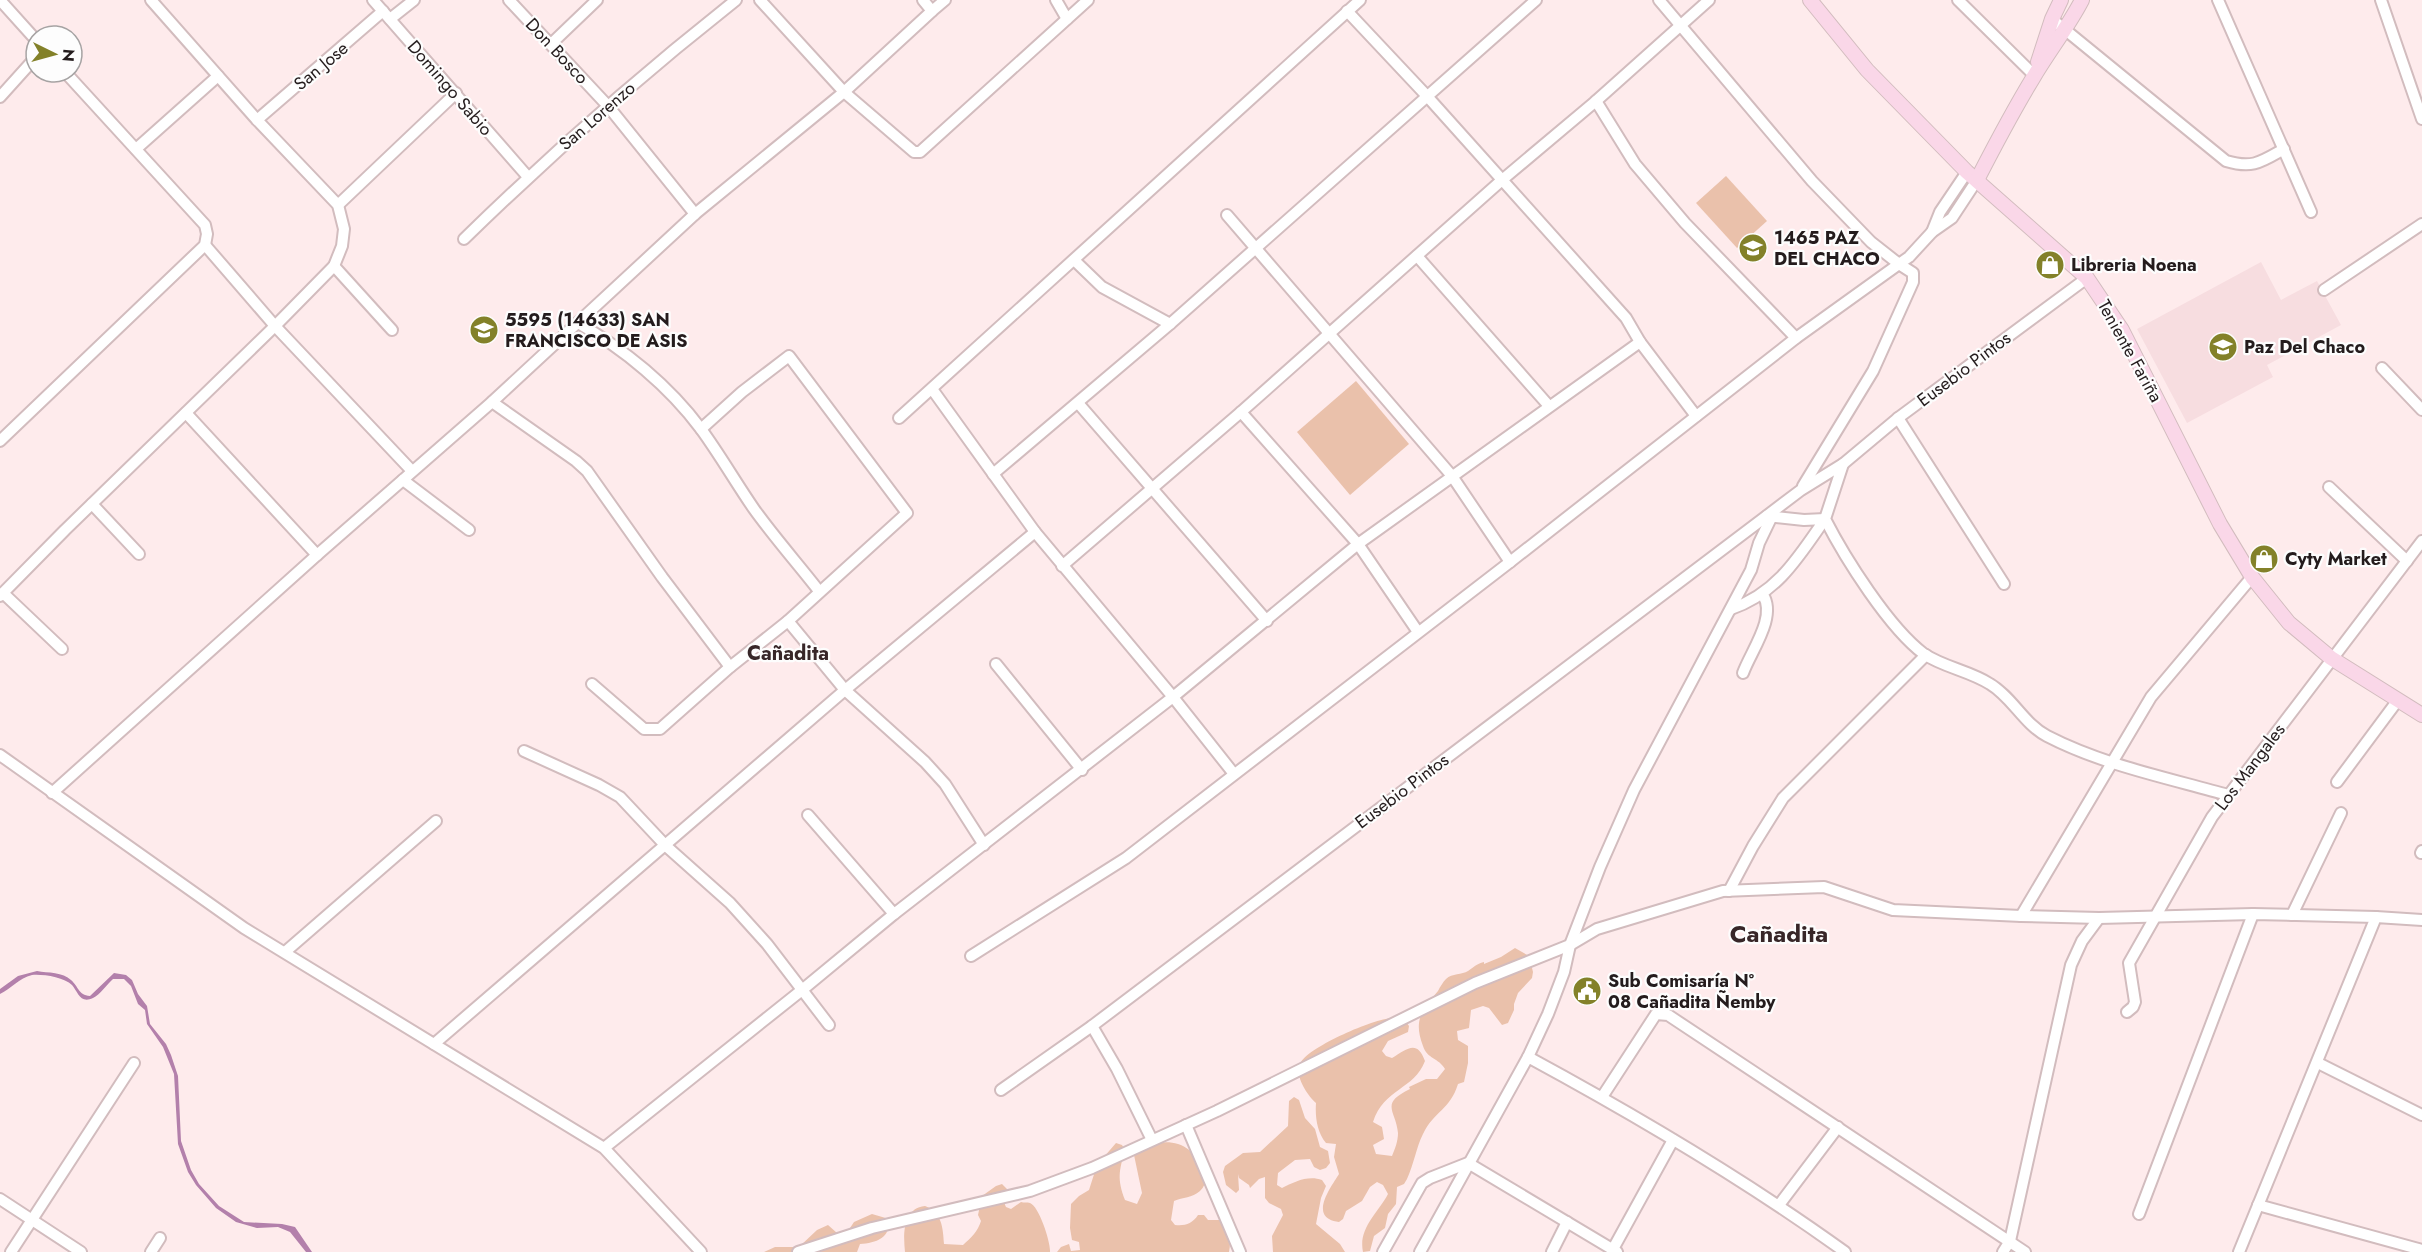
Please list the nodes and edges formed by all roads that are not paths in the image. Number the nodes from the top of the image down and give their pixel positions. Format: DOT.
graph roads {
  1 [pos="0,0"];
  2 [pos="151,0"];
  3 [pos="373,0"];
  4 [pos="414,0"];
  5 [pos="509,0"];
  6 [pos="597,0"];
  7 [pos="736,0"];
  8 [pos="760,0"];
  9 [pos="923,0"];
  10 [pos="945,0"];
  11 [pos="1056,0"];
  12 [pos="1088,0"];
  13 [pos="1360,0"];
  14 [pos="1536,0"];
  15 [pos="1659,0"];
  16 [pos="1709,0"];
  17 [pos="1810,0"];
  18 [pos="1958,0"];
  19 [pos="2061,0"];
  20 [pos="2082,0"];
  21 [pos="2218,0"];
  22 [pos="2381,0"];
  23 [pos="932,11"];
  24 [pos="1347,11"];
  25 [pos="386,15"];
  26 [pos="1067,19"];
  27 [pos="2052,19"];
  28 [pos="1680,24"];
  29 [pos="24,27"];
  30 [pos="2067,30"];
  31 [pos="551,44"];
  32 [pos="24,70"];
  33 [pos="2034,75"];
  34 [pos="218,76"];
  35 [pos="76,84"];
  36 [pos="844,92"];
  37 [pos="456,93"];
  38 [pos="1426,95"];
  39 [pos="0,97"];
  40 [pos="1596,101"];
  41 [pos="608,106"];
  42 [pos="2422,119"];
  43 [pos="257,120"];
  44 [pos="136,149"];
  45 [pos="2284,149"];
  46 [pos="1972,176"];
  47 [pos="528,177"];
  48 [pos="1502,180"];
  49 [pos="338,205"];
  50 [pos="2312,213"];
  51 [pos="695,214"];
  52 [pos="1227,215"];
  53 [pos="2422,224"];
  54 [pos="464,239"];
  55 [pos="205,245"];
  56 [pos="1255,247"];
  57 [pos="1417,256"];
  58 [pos="1074,260"];
  59 [pos="1899,264"];
  60 [pos="334,266"];
  61 [pos="2087,278"];
  62 [pos="2324,290"];
  63 [pos="578,323"];
  64 [pos="1170,324"];
  65 [pos="275,326"];
  66 [pos="392,330"];
  67 [pos="1328,333"];
  68 [pos="1796,338"];
  69 [pos="1640,342"];
  70 [pos="2382,368"];
  71 [pos="932,389"];
  72 [pos="492,402"];
  73 [pos="1078,403"];
  74 [pos="1549,406"];
  75 [pos="2422,410"];
  76 [pos="1241,412"];
  77 [pos="186,413"];
  78 [pos="1696,416"];
  79 [pos="899,418"];
  80 [pos="1898,418"];
  81 [pos="701,429"];
  82 [pos="0,441"];
  83 [pos="1843,464"];
  84 [pos="412,471"];
  85 [pos="993,474"];
  86 [pos="1452,476"];
  87 [pos="403,480"];
  88 [pos="2329,487"];
  89 [pos="1151,489"];
  90 [pos="1801,490"];
  91 [pos="92,504"];
  92 [pos="1769,516"];
  93 [pos="1825,519"];
  94 [pos="469,530"];
  95 [pos="1035,532"];
  96 [pos="2422,540"];
  97 [pos="1358,544"];
  98 [pos="140,554"];
  99 [pos="317,555"];
  100 [pos="2406,561"];
  101 [pos="1510,562"];
  102 [pos="1062,566"];
  103 [pos="2252,577"];
  104 [pos="2004,584"];
  105 [pos="819,591"];
  106 [pos="2,595"];
  107 [pos="1763,595"];
  108 [pos="1731,609"];
  109 [pos="789,621"];
  110 [pos="1267,621"];
  111 [pos="1418,632"];
  112 [pos="62,649"];
  113 [pos="1926,655"];
  114 [pos="2331,658"];
  115 [pos="996,664"];
  116 [pos="730,667"];
  117 [pos="1743,673"];
  118 [pos="592,684"];
  119 [pos="845,690"];
  120 [pos="1173,697"];
  121 [pos="2398,700"];
  122 [pos="2422,715"];
  123 [pos="524,751"];
  124 [pos="0,755"];
  125 [pos="2111,762"];
  126 [pos="1082,770"];
  127 [pos="1234,774"];
  128 [pos="2337,782"];
  129 [pos="52,793"];
  130 [pos="2228,795"];
  131 [pos="2341,813"];
  132 [pos="808,815"];
  133 [pos="436,821"];
  134 [pos="984,845"];
  135 [pos="666,846"];
  136 [pos="1729,891"];
  137 [pos="894,914"];
  138 [pos="2253,914"];
  139 [pos="2292,915"];
  140 [pos="2021,916"];
  141 [pos="2154,917"];
  142 [pos="2376,917"];
  143 [pos="2099,918"];
  144 [pos="2422,920"];
  145 [pos="1570,945"];
  146 [pos="285,952"];
  147 [pos="971,956"];
  148 [pos="802,990"];
  149 [pos="2127,1012"];
  150 [pos="829,1025"];
  151 [pos="1092,1026"];
  152 [pos="434,1044"];
  153 [pos="1528,1056"];
  154 [pos="134,1063"];
  155 [pos="2318,1063"];
  156 [pos="1001,1090"];
  157 [pos="1602,1097"];
  158 [pos="2422,1115"];
  159 [pos="1186,1125"];
  160 [pos="1838,1126"];
  161 [pos="1152,1140"];
  162 [pos="1673,1140"];
  163 [pos="604,1148"];
  164 [pos="1468,1163"];
  165 [pos="0,1199"];
  166 [pos="1779,1205"];
  167 [pos="2259,1205"];
  168 [pos="2139,1214"];
  169 [pos="32,1220"];
  170 [pos="1567,1222"];
  171 [pos="160,1238"];
  172 [pos="2010,1241"];
  173 [pos="1615,1250"];
  174 [pos="2422,1250"];
  175 [pos="11,1252"];
  176 [pos="81,1252"];
  177 [pos="151,1252"];
  178 [pos="701,1252"];
  179 [pos="798,1252"];
  180 [pos="1240,1252"];
  181 [pos="1383,1252"];
  182 [pos="1420,1252"];
  183 [pos="1552,1252"];
  184 [pos="1845,1252"];
  185 [pos="2003,1252"];
  186 [pos="2025,1252"];
  187 [pos="2239,1252"];
  1 -- 29 [label="street"];
  2 -- 34 [label="street"];
  3 -- 25 [label="street, Domingo Sabio"];
  4 -- 25 [label="street, San Jose"];
  5 -- 31 [label="street, Don Bosco"];
  6 -- 31 [label="street"];
  7 -- 41 [label="street, San Lorenzo"];
  8 -- 36 [label="street"];
  9 -- 23 [label="street"];
  10 -- 23 [label="street"];
  11 -- 26 [label="street"];
  12 -- 26 [label="street"];
  13 -- 24 [label="street"];
  14 -- 38 [label="street"];
  15 -- 28 [label="street"];
  16 -- 28 [label="street"];
  17 -- 46 [label="street, Teniente Fariña"];
  18 -- 33 [label="street"];
  19 -- 27 [label="street"];
  20 -- 30 [label="street"];
  21 -- 45 [label="street"];
  22 -- 42 [label="street"];
  23 -- 36 [label="street"];
  24 -- 38 [label="street"];
  24 -- 58 [label="street"];
  25 -- 37 [label="street, Domingo Sabio"];
  25 -- 43 [label="street, San Jose"];
  26 -- 36 [label="street"];
  27 -- 30 [label="street"];
  27 -- 33 [label="street"];
  28 -- 40 [label="street"];
  28 -- 59 [label="street"];
  30 -- 33 [label="street"];
  30 -- 45 [label="street"];
  31 -- 41 [label="street, Don Bosco"];
  32 -- 39 [label="street"];
  33 -- 46 [label="street"];
  34 -- 43 [label="street"];
  34 -- 44 [label="street"];
  35 -- 44 [label="street"];
  36 -- 51 [label="street"];
  37 -- 47 [label="street, Domingo Sabio"];
  37 -- 49 [label="street"];
  38 -- 48 [label="street"];
  38 -- 56 [label="street"];
  40 -- 48 [label="street"];
  40 -- 68 [label="street"];
  41 -- 47 [label="street, San Lorenzo"];
  41 -- 51 [label="street, Don Bosco"];
  43 -- 49 [label="street"];
  44 -- 55 [label="street"];
  45 -- 50 [label="street"];
  46 -- 59 [label="street"];
  46 -- 61 [label="street, Teniente Fariña"];
  47 -- 54 [label="street, San Lorenzo"];
  48 -- 57 [label="street"];
  48 -- 69 [label="street"];
  49 -- 60 [label="street"];
  51 -- 63 [label="street"];
  52 -- 56 [label="street"];
  53 -- 62 [label="street"];
  55 -- 65 [label="street"];
  55 -- 82 [label="street"];
  56 -- 64 [label="street"];
  56 -- 67 [label="street"];
  57 -- 67 [label="street"];
  57 -- 74 [label="street"];
  58 -- 64 [label="street"];
  58 -- 71 [label="street"];
  59 -- 68 [label="street"];
  59 -- 90 [label="street"];
  60 -- 65 [label="street"];
  60 -- 66 [label="street"];
  61 -- 80 [label="street, Eusebio Pintos"];
  61 -- 103 [label="street, Teniente Fariña"];
  63 -- 72 [label="street"];
  63 -- 81 [label="street"];
  64 -- 73 [label="street"];
  65 -- 77 [label="street"];
  65 -- 84 [label="street"];
  67 -- 76 [label="street"];
  67 -- 86 [label="street"];
  68 -- 78 [label="street"];
  69 -- 74 [label="street"];
  69 -- 78 [label="street"];
  70 -- 75 [label="street"];
  71 -- 79 [label="street"];
  71 -- 85 [label="street"];
  72 -- 84 [label="street"];
  72 -- 116 [label="street"];
  73 -- 85 [label="street"];
  73 -- 89 [label="street"];
  74 -- 86 [label="street"];
  76 -- 89 [label="street"];
  76 -- 97 [label="street"];
  77 -- 91 [label="street"];
  77 -- 99 [label="street"];
  78 -- 101 [label="street"];
  80 -- 83 [label="street, Eusebio Pintos"];
  80 -- 104 [label="street"];
  81 -- 105 [label="street"];
  81 -- 105 [label="street"];
  83 -- 90 [label="street, Eusebio Pintos"];
  83 -- 93 [label="street"];
  84 -- 87 [label="street"];
  85 -- 95 [label="street"];
  86 -- 97 [label="street"];
  86 -- 101 [label="street"];
  87 -- 94 [label="street"];
  87 -- 99 [label="street"];
  88 -- 100 [label="street"];
  89 -- 102 [label="street"];
  89 -- 110 [label="street"];
  90 -- 92 [label="street, Eusebio Pintos"];
  91 -- 98 [label="street"];
  91 -- 106 [label="street"];
  92 -- 93 [label="street"];
  92 -- 108 [label="street"];
  92 -- 151 [label="street, Eusebio Pintos"];
  93 -- 107 [label="street"];
  93 -- 113 [label="street"];
  95 -- 102 [label="street"];
  95 -- 119 [label="street"];
  96 -- 100 [label="street, Los Mangales"];
  97 -- 110 [label="street"];
  97 -- 111 [label="street"];
  99 -- 129 [label="street"];
  100 -- 114 [label="street, Los Mangales"];
  101 -- 111 [label="street"];
  102 -- 120 [label="street"];
  103 -- 114 [label="street, Teniente Fariña"];
  103 -- 125 [label="street"];
  105 -- 109 [label="street"];
  106 -- 112 [label="street"];
  107 -- 108 [label="street"];
  107 -- 117 [label="street"];
  108 -- 145 [label="street"];
  109 -- 116 [label="street"];
  109 -- 119 [label="street"];
  110 -- 120 [label="street"];
  111 -- 127 [label="street"];
  113 -- 125 [label="street"];
  113 -- 136 [label="street"];
  114 -- 121 [label="street, Teniente Fariña"];
  114 -- 130 [label="street, Los Mangales"];
  115 -- 126 [label="street"];
  116 -- 118 [label="street"];
  119 -- 134 [label="street"];
  119 -- 135 [label="street"];
  120 -- 126 [label="street"];
  120 -- 127 [label="street"];
  121 -- 122 [label="street, Teniente Fariña"];
  121 -- 128 [label="street"];
  123 -- 135 [label="street"];
  124 -- 129 [label="street"];
  125 -- 130 [label="street"];
  125 -- 140 [label="street"];
  126 -- 134 [label="street"];
  127 -- 147 [label="street"];
  129 -- 146 [label="street"];
  130 -- 141 [label="street, Los Mangales"];
  131 -- 139 [label="street"];
  132 -- 137 [label="street"];
  133 -- 146 [label="street"];
  134 -- 137 [label="street"];
  135 -- 148 [label="street"];
  135 -- 152 [label="street"];
  136 -- 140 [label="street"];
  136 -- 145 [label="street"];
  137 -- 148 [label="street"];
  138 -- 139 [label="street"];
  138 -- 141 [label="street"];
  138 -- 168 [label="street"];
  139 -- 142 [label="street"];
  140 -- 143 [label="street"];
  141 -- 143 [label="street"];
  141 -- 149 [label="street, Los Mangales"];
  142 -- 144 [label="street"];
  142 -- 155 [label="street"];
  143 -- 172 [label="street"];
  145 -- 153 [label="street"];
  145 -- 159 [label="street"];
  146 -- 152 [label="street"];
  148 -- 150 [label="street"];
  148 -- 163 [label="street"];
  151 -- 156 [label="street, Eusebio Pintos"];
  151 -- 161 [label="street"];
  152 -- 163 [label="street"];
  153 -- 157 [label="street"];
  153 -- 164 [label="street"];
  154 -- 169 [label="street"];
  155 -- 158 [label="street"];
  155 -- 167 [label="street"];
  157 -- 160 [label="street"];
  157 -- 162 [label="street"];
  159 -- 161 [label="street"];
  159 -- 180 [label="street"];
  160 -- 166 [label="street"];
  160 -- 172 [label="street"];
  161 -- 179 [label="street"];
  162 -- 166 [label="street"];
  162 -- 173 [label="street"];
  163 -- 178 [label="street"];
  164 -- 170 [label="street"];
  164 -- 181 [label="street"];
  164 -- 182 [label="street"];
  165 -- 169 [label="street"];
  166 -- 184 [label="street"];
  167 -- 174 [label="street"];
  167 -- 187 [label="street"];
  169 -- 175 [label="street"];
  169 -- 176 [label="street"];
  170 -- 173 [label="street"];
  170 -- 183 [label="street"];
  171 -- 177 [label="street"];
  172 -- 185 [label="street"];
  172 -- 186 [label="street"];
}
